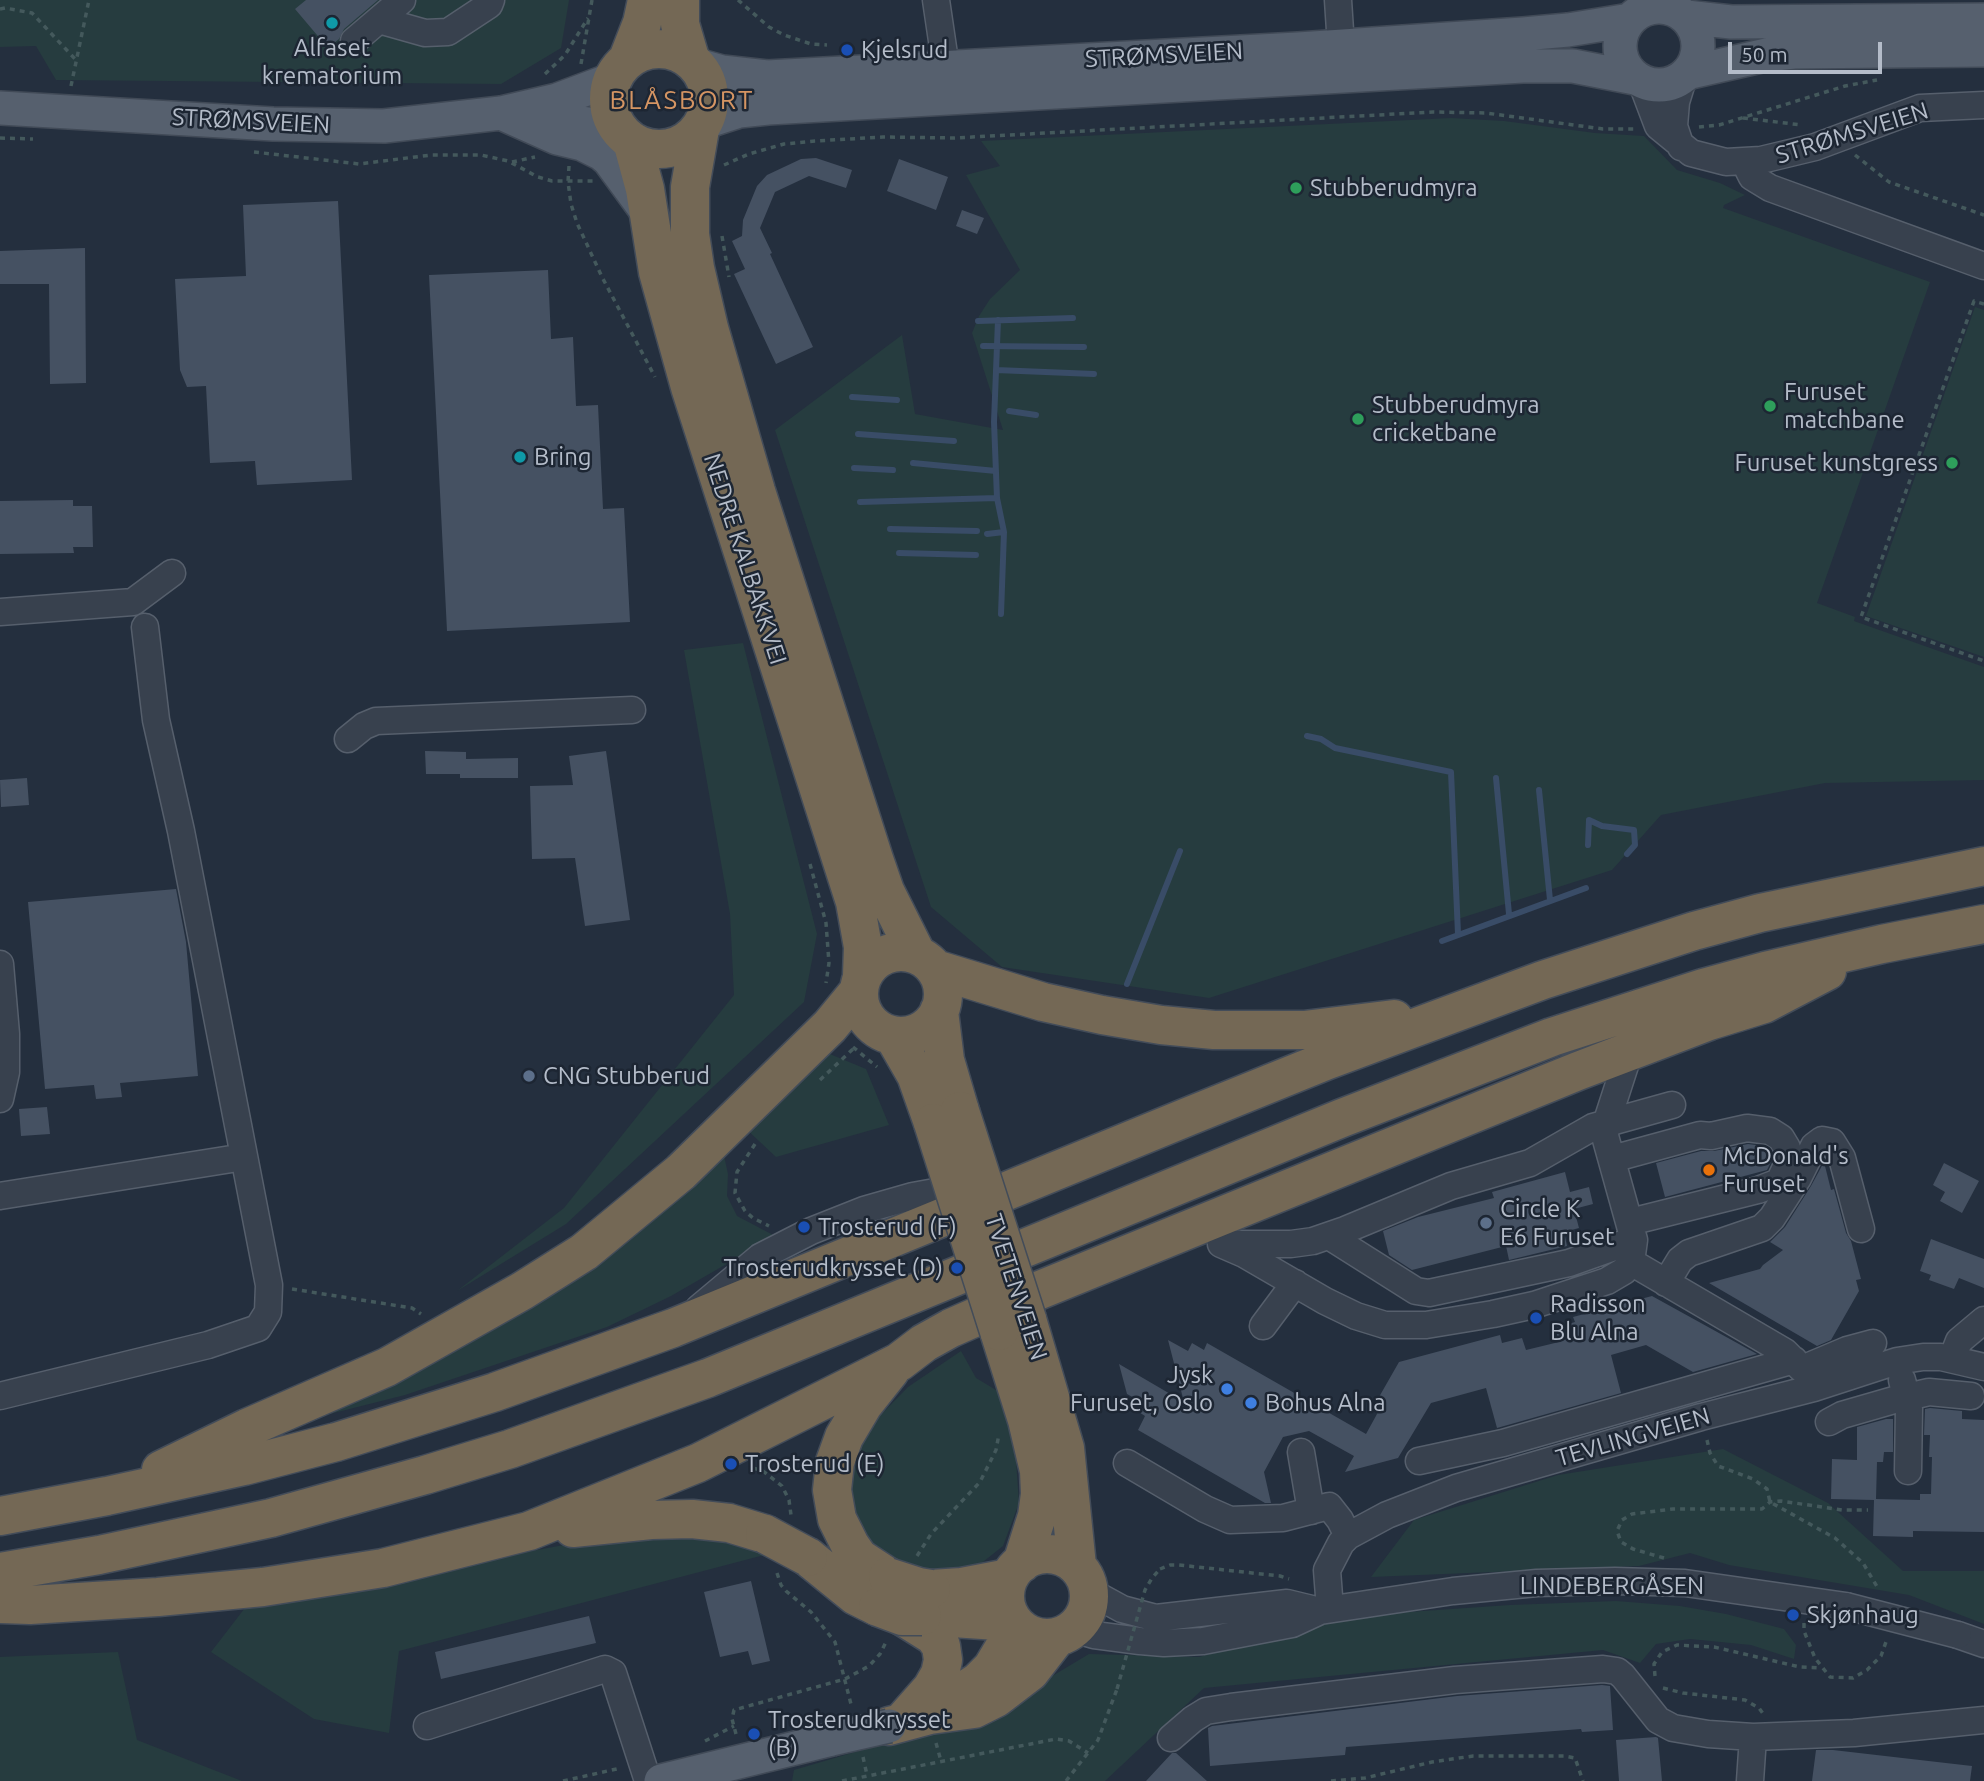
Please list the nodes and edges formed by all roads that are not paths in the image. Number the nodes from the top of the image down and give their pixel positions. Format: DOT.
graph roads {
  1 [pos="402,0"];
  2 [pos="491,0"];
  3 [pos="647,0"];
  4 [pos="680,0"];
  5 [pos="936,0"];
  6 [pos="1338,0"];
  7 [pos="1676,9"];
  8 [pos="1852,10"];
  9 [pos="1632,12"];
  10 [pos="379,20"];
  11 [pos="1984,20"];
  12 [pos="354,41"];
  13 [pos="1341,46"];
  14 [pos="1984,50"];
  15 [pos="694,62"];
  16 [pos="946,68"];
  17 [pos="607,71"];
  18 [pos="1685,75"];
  19 [pos="1638,79"];
  20 [pos="1984,105"];
  21 [pos="0,108"];
  22 [pos="501,113"];
  23 [pos="703,125"];
  24 [pos="627,137"];
  25 [pos="1689,137"];
  26 [pos="1744,161"];
  27 [pos="650,216"];
  28 [pos="1984,266"];
  29 [pos="172,573"];
  30 [pos="0,612"];
  31 [pos="145,627"];
  32 [pos="632,710"];
  33 [pos="348,739"];
  34 [pos="1984,866"];
  35 [pos="1984,924"];
  36 [pos="1882,944"];
  37 [pos="926,962"];
  38 [pos="0,964"];
  39 [pos="848,985"];
  40 [pos="939,1011"];
  41 [pos="1458,1011"];
  42 [pos="893,1035"];
  43 [pos="1630,1050"];
  44 [pos="0,1099"];
  45 [pos="1672,1105"];
  46 [pos="947,1117"];
  47 [pos="1606,1124"];
  48 [pos="244,1157"];
  49 [pos="1612,1159"];
  50 [pos="0,1196"];
  51 [pos="1861,1229"];
  52 [pos="1329,1236"];
  53 [pos="1161,1239"];
  54 [pos="1632,1241"];
  55 [pos="1221,1244"];
  56 [pos="1295,1283"];
  57 [pos="1666,1283"];
  58 [pos="1423,1292"];
  59 [pos="1984,1320"];
  60 [pos="1013,1325"];
  61 [pos="1415,1325"];
  62 [pos="1263,1326"];
  63 [pos="1873,1343"];
  64 [pos="1952,1359"];
  65 [pos="899,1362"];
  66 [pos="1897,1362"];
  67 [pos="1984,1367"];
  68 [pos="1803,1372"];
  69 [pos="1971,1395"];
  70 [pos="0,1396"];
  71 [pos="1908,1396"];
  72 [pos="1829,1423"];
  73 [pos="1301,1452"];
  74 [pos="1419,1461"];
  75 [pos="1127,1464"];
  76 [pos="1908,1471"];
  77 [pos="107,1496"];
  78 [pos="1311,1511"];
  79 [pos="0,1516"];
  80 [pos="529,1531"];
  81 [pos="1348,1536"];
  82 [pos="1015,1570"];
  83 [pos="0,1572"];
  84 [pos="1083,1579"];
  85 [pos="0,1604"];
  86 [pos="905,1604"];
  87 [pos="1325,1610"];
  88 [pos="1015,1624"];
  89 [pos="1065,1633"];
  90 [pos="1984,1644"];
  91 [pos="1984,1720"];
  92 [pos="914,1724"];
  93 [pos="427,1726"];
  94 [pos="1761,1736"];
  95 [pos="1171,1738"];
  96 [pos="662,1780"];
  97 [pos="1750,1781"];
  1 -- 10 [label="street"];
  2 -- 10 [label="street"];
  3 -- 17 [label="highway"];
  4 -- 15 [label="highway"];
  5 -- 16 [label="street"];
  6 -- 13 [label="street"];
  7 -- 8 [label="main road"];
  7 -- 9 [label="main road"];
  7 -- 18 [label="main road"];
  8 -- 11 [label="main road"];
  9 -- 13 [label="main road, STRØMSVEIEN"];
  9 -- 19 [label="main road"];
  10 -- 12 [label="street"];
  13 -- 16 [label="main road, STRØMSVEIEN"];
  14 -- 18 [label="main road"];
  15 -- 16 [label="main road, STRØMSVEIEN"];
  15 -- 17 [label="highway"];
  15 -- 23 [label="highway"];
  17 -- 22 [label="main road, STRØMSVEIEN"];
  17 -- 24 [label="highway"];
  18 -- 19 [label="main road"];
  18 -- 25 [label="street"];
  19 -- 23 [label="main road, STRØMSVEIEN"];
  19 -- 25 [label="street, STRØMSVEIEN"];
  20 -- 26 [label="street, STRØMSVEIEN"];
  21 -- 22 [label="main road, STRØMSVEIEN"];
  22 -- 24 [label="main road, STRØMSVEIEN"];
  22 -- 27 [label="main road"];
  23 -- 24 [label="highway"];
  23 -- 37 [label="highway, NEDRE KALBAKKVEI"];
  24 -- 27 [label="highway, NEDRE KALBAKKVEI"];
  25 -- 26 [label="street, STRØMSVEIEN"];
  26 -- 28 [label="street"];
  27 -- 39 [label="highway, NEDRE KALBAKKVEI"];
  29 -- 30 [label="street"];
  31 -- 48 [label="street"];
  32 -- 33 [label="street"];
  34 -- 41 [label="highway"];
  35 -- 36 [label="highway"];
  36 -- 43 [label="highway"];
  36 -- 83 [label="highway"];
  37 -- 39 [label="highway"];
  37 -- 40 [label="highway"];
  37 -- 41 [label="highway"];
  38 -- 44 [label="street"];
  39 -- 42 [label="highway"];
  39 -- 77 [label="highway"];
  40 -- 42 [label="highway"];
  40 -- 46 [label="highway, TVETENVEIEN"];
  41 -- 77 [label="highway"];
  42 -- 46 [label="highway, TVETENVEIEN"];
  43 -- 47 [label="street"];
  43 -- 53 [label="highway"];
  45 -- 47 [label="street"];
  46 -- 60 [label="highway, TVETENVEIEN, bridge"];
  47 -- 49 [label="street"];
  47 -- 52 [label="street"];
  48 -- 50 [label="street"];
  48 -- 70 [label="street"];
  49 -- 54 [label="street"];
  49 -- 54 [label="street"];
  51 -- 57 [label="street"];
  52 -- 55 [label="street"];
  52 -- 58 [label="street"];
  53 -- 55 [label="street"];
  53 -- 65 [label="highway"];
  54 -- 57 [label="street"];
  54 -- 58 [label="street"];
  54 -- 61 [label="street"];
  55 -- 56 [label="street"];
  56 -- 61 [label="street"];
  56 -- 62 [label="street"];
  57 -- 68 [label="street"];
  58 -- 61 [label="street"];
  59 -- 64 [label="street"];
  60 -- 82 [label="highway, TVETENVEIEN"];
  60 -- 84 [label="highway, TVETENVEIEN"];
  63 -- 68 [label="street"];
  64 -- 66 [label="street, TEVLINGVEIEN"];
  64 -- 67 [label="street, TEVLINGVEIEN"];
  65 -- 80 [label="highway"];
  65 -- 86 [label="highway"];
  66 -- 68 [label="street, TEVLINGVEIEN"];
  66 -- 71 [label="street"];
  68 -- 74 [label="street"];
  68 -- 81 [label="street, TEVLINGVEIEN"];
  69 -- 71 [label="street"];
  71 -- 72 [label="street"];
  71 -- 76 [label="street"];
  73 -- 78 [label="street"];
  75 -- 78 [label="street"];
  77 -- 79 [label="highway"];
  78 -- 81 [label="street"];
  80 -- 85 [label="highway"];
  80 -- 86 [label="highway, bridge"];
  81 -- 87 [label="street, TEVLINGVEIEN"];
  82 -- 84 [label="highway"];
  82 -- 86 [label="highway"];
  82 -- 88 [label="highway, TVETENVEIEN"];
  84 -- 87 [label="street, LINDEBERGÅSEN"];
  84 -- 89 [label="highway, TVETENVEIEN"];
  86 -- 88 [label="highway"];
  86 -- 92 [label="highway"];
  87 -- 89 [label="street, LINDEBERGÅSEN"];
  87 -- 90 [label="street, LINDEBERGÅSEN, bridge"];
  88 -- 89 [label="highway"];
  88 -- 92 [label="highway, TVETENVEIEN"];
  89 -- 92 [label="highway, TVETENVEIEN"];
  91 -- 94 [label="street"];
  92 -- 96 [label="main road, TVETENVEIEN, bridge"];
  93 -- 96 [label="street"];
  94 -- 95 [label="street"];
  94 -- 97 [label="street"];
}
